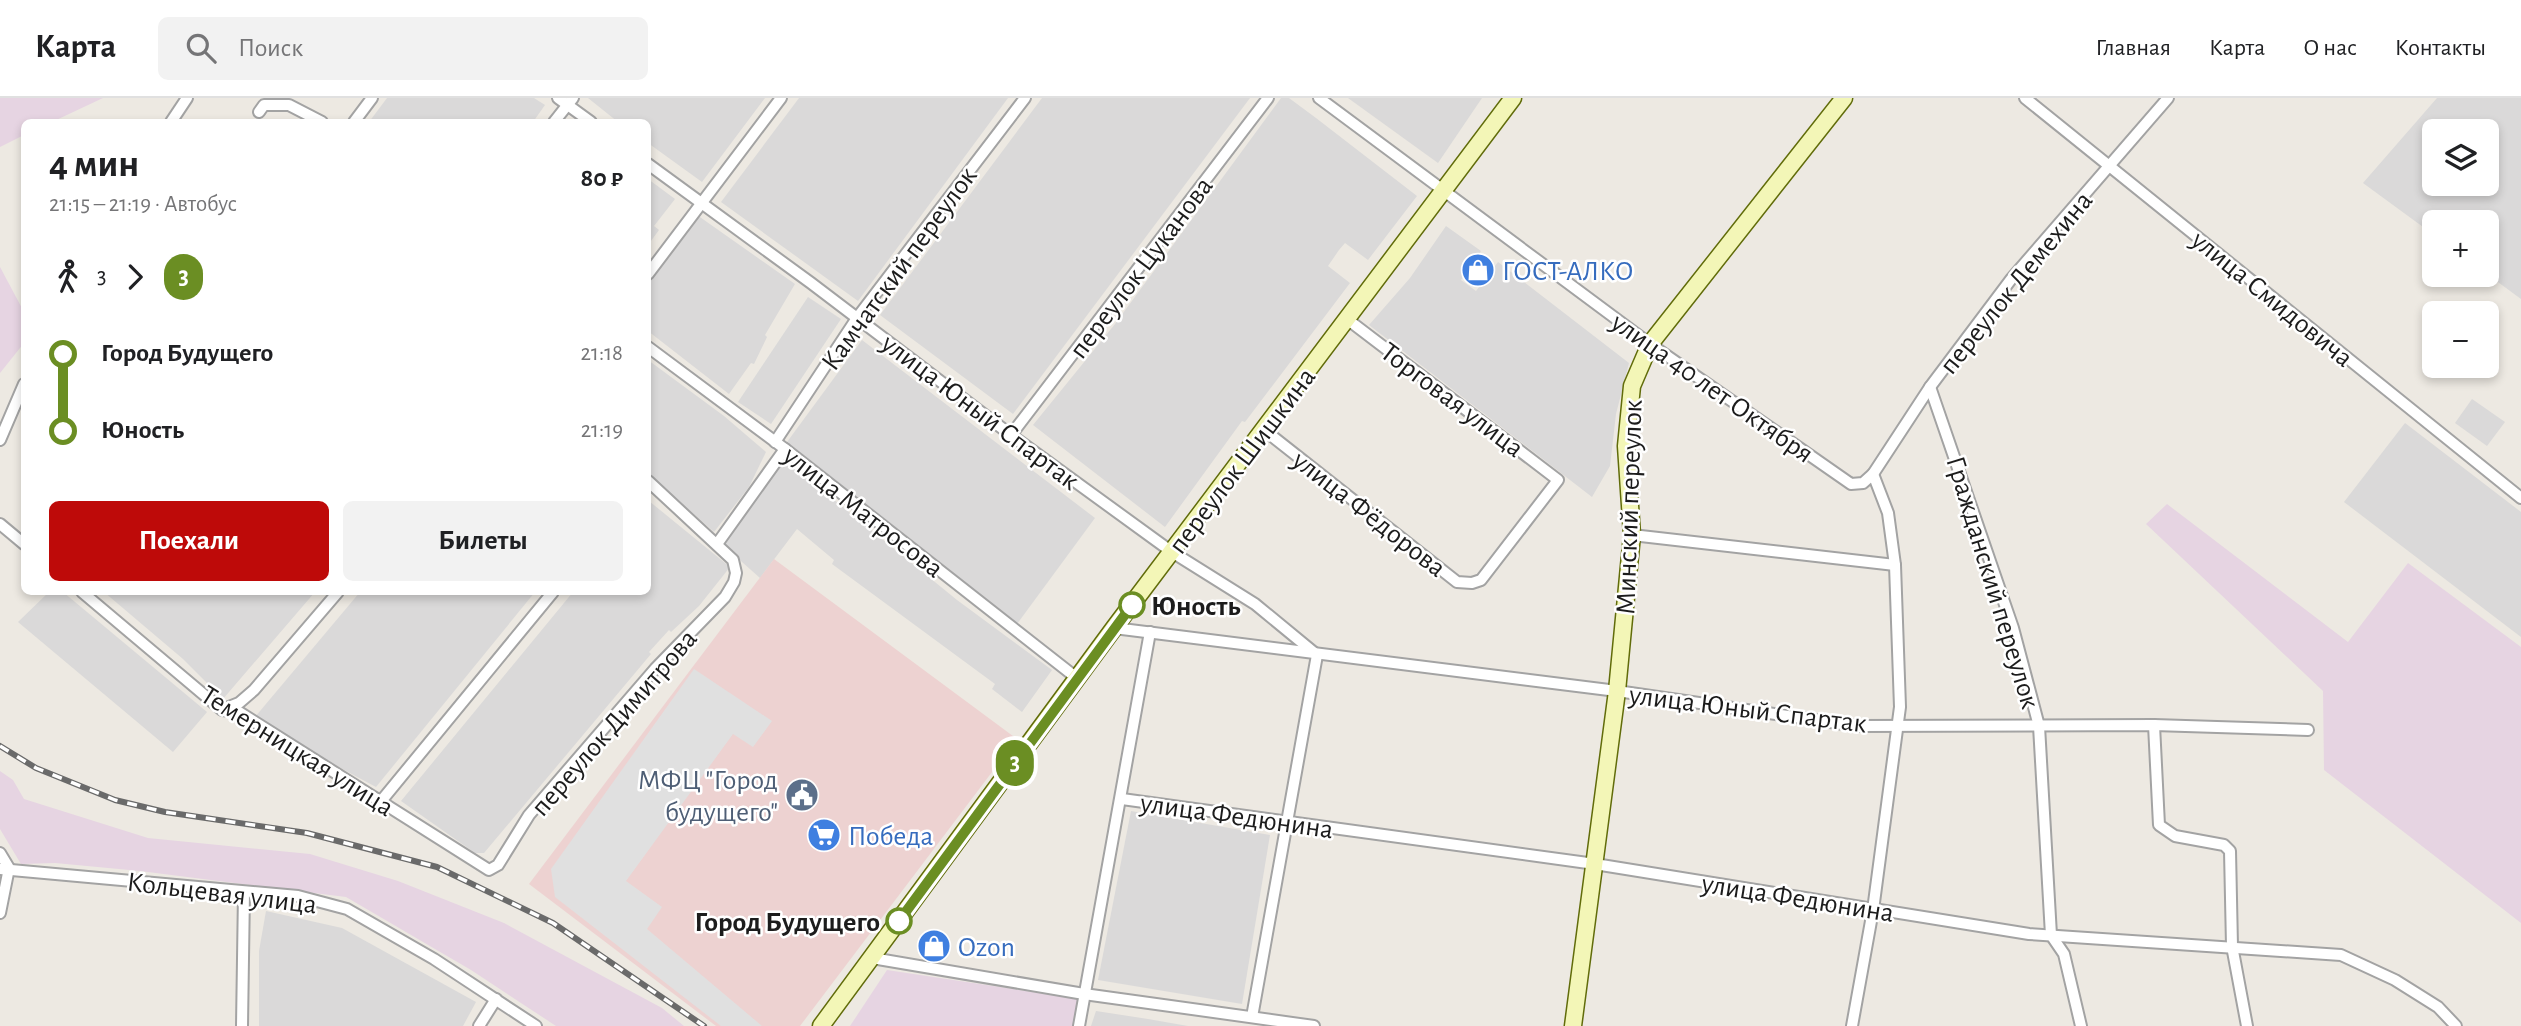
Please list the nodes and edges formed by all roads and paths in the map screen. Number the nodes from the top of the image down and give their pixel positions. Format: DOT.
graph roads {
  1 [pos="187,98"];
  2 [pos="372,98"];
  3 [pos="781,98"];
  4 [pos="1025,98"];
  5 [pos="1268,98"];
  6 [pos="1320,98"];
  7 [pos="1513,98"];
  8 [pos="1844,98"];
  9 [pos="2025,98"];
  10 [pos="2168,98"];
  11 [pos="566,100"];
  12 [pos="259,112"];
  13 [pos="173,119"];
  14 [pos="316,119"];
  15 [pos="356,119"];
  16 [pos="556,119"];
  17 [pos="588,119"];
  18 [pos="651,166"];
  19 [pos="2109,166"];
  20 [pos="1443,190"];
  21 [pos="702,204"];
  22 [pos="651,270"];
  23 [pos="857,317"];
  24 [pos="1347,318"];
  25 [pos="1650,344"];
  26 [pos="651,349"];
  27 [pos="1930,387"];
  28 [pos="21,391"];
  29 [pos="1263,429"];
  30 [pos="1011,435"];
  31 [pos="0,440"];
  32 [pos="775,442"];
  33 [pos="785,449"];
  34 [pos="1872,474"];
  35 [pos="1559,480"];
  36 [pos="651,484"];
  37 [pos="2521,498"];
  38 [pos="0,524"];
  39 [pos="1632,535"];
  40 [pos="21,542"];
  41 [pos="717,544"];
  42 [pos="1172,552"];
  43 [pos="1895,565"];
  44 [pos="86,595"];
  45 [pos="335,595"];
  46 [pos="551,595"];
  47 [pos="1114,628"];
  48 [pos="1150,632"];
  49 [pos="1317,655"];
  50 [pos="1078,678"];
  51 [pos="1617,691"];
  52 [pos="222,710"];
  53 [pos="1899,724"];
  54 [pos="2154,725"];
  55 [pos="2039,726"];
  56 [pos="2308,730"];
  57 [pos="1122,799"];
  58 [pos="382,800"];
  59 [pos="1286,822"];
  60 [pos="0,853"];
  61 [pos="1595,864"];
  62 [pos="4,869"];
  63 [pos="489,870"];
  64 [pos="244,892"];
  65 [pos="1873,910"];
  66 [pos="0,912"];
  67 [pos="2051,935"];
  68 [pos="2232,946"];
  69 [pos="872,958"];
  70 [pos="1084,994"];
  71 [pos="496,999"];
  72 [pos="1252,1017"];
  73 [pos="242,1026"];
  74 [pos="479,1026"];
  75 [pos="536,1026"];
  76 [pos="821,1026"];
  77 [pos="1079,1026"];
  78 [pos="1314,1026"];
  79 [pos="1573,1026"];
  80 [pos="1852,1026"];
  81 [pos="2081,1026"];
  82 [pos="2247,1026"];
  83 [pos="2456,1026"];
  1 -- 13 [label="street"];
  2 -- 15 [label="street"];
  3 -- 21 [label="street"];
  4 -- 23 [label="street, Камчатский переулок"];
  5 -- 30 [label="street, переулок Цуканова"];
  6 -- 20 [label="street, улица 40 лет Октября"];
  7 -- 20 [label="main road, переулок Шишкина"];
  8 -- 25 [label="main road, Минский переулок"];
  9 -- 19 [label="street, улица Смидовича"];
  10 -- 19 [label="street, переулок Демехина"];
  11 -- 16 [label="street"];
  11 -- 17 [label="street"];
  12 -- 14 [label="street"];
  18 -- 21 [label="street, улица Юный Спартак"];
  19 -- 27 [label="street, переулок Демехина"];
  19 -- 37 [label="street, улица Смидовича"];
  20 -- 24 [label="main road, переулок Шишкина"];
  20 -- 25 [label="street, улица 40 лет Октября"];
  21 -- 22 [label="street"];
  21 -- 23 [label="street, улица Юный Спартак"];
  23 -- 30 [label="street, улица Юный Спартак"];
  23 -- 32 [label="street, Камчатский переулок"];
  24 -- 29 [label="main road, переулок Шишкина"];
  24 -- 35 [label="street, Торговая улица"];
  25 -- 34 [label="street, улица 40 лет Октября"];
  25 -- 39 [label="main road, Минский переулок"];
  26 -- 32 [label="street, улица Матросова"];
  27 -- 34 [label="street, переулок Демехина"];
  27 -- 55 [label="street, Гражданский переулок"];
  28 -- 31 [label="street"];
  29 -- 35 [label="street, улица Фёдорова"];
  29 -- 42 [label="main road, переулок Шишкина"];
  30 -- 42 [label="street, улица Юный Спартак"];
  32 -- 33 [label="street, улица Матросова"];
  33 -- 41 [label="street"];
  33 -- 50 [label="street, улица Матросова"];
  34 -- 43 [label="street"];
  36 -- 41 [label="street"];
  38 -- 40 [label="street"];
  39 -- 43 [label="street"];
  39 -- 51 [label="main road, Минский переулок"];
  41 -- 63 [label="street, переулок Димитрова"];
  42 -- 47 [label="main road, переулок Шишкина"];
  42 -- 49 [label="street, улица Юный Спартак"];
  43 -- 53 [label="street"];
  44 -- 52 [label="street, Темерницкая улица"];
  45 -- 52 [label="street"];
  46 -- 58 [label="street"];
  47 -- 48 [label="street, улица Юный Спартак"];
  47 -- 50 [label="main road, переулок Шишкина"];
  48 -- 49 [label="street, улица Юный Спартак"];
  48 -- 57 [label="street"];
  49 -- 51 [label="street, улица Юный Спартак"];
  49 -- 59 [label="street"];
  50 -- 69 [label="main road, переулок Шишкина"];
  51 -- 53 [label="street, улица Юный Спартак"];
  51 -- 61 [label="main road, Минский переулок"];
  52 -- 58 [label="street, Темерницкая улица"];
  53 -- 55 [label="street, улица Юный Спартак"];
  53 -- 65 [label="street"];
  54 -- 55 [label="street, улица Юный Спартак"];
  54 -- 56 [label="street, улица Юный Спартак"];
  54 -- 68 [label="street"];
  55 -- 67 [label="street, Гражданский переулок"];
  57 -- 59 [label="street, улица Федюнина"];
  57 -- 70 [label="street"];
  58 -- 63 [label="street, Темерницкая улица"];
  59 -- 61 [label="street, улица Федюнина"];
  59 -- 72 [label="street"];
  60 -- 62 [label="street"];
  61 -- 65 [label="street, улица Федюнина"];
  61 -- 79 [label="main road, Минский переулок"];
  62 -- 64 [label="street, Кольцевая улица"];
  62 -- 66 [label="street"];
  64 -- 71 [label="street, Кольцевая улица"];
  64 -- 73 [label="street"];
  65 -- 67 [label="street, улица Федюнина"];
  65 -- 80 [label="street"];
  67 -- 68 [label="street, улица Федюнина"];
  67 -- 81 [label="street, Гражданский переулок"];
  68 -- 82 [label="street"];
  68 -- 83 [label="street, улица Федюнина"];
  69 -- 70 [label="street"];
  69 -- 76 [label="main road, переулок Шишкина"];
  70 -- 72 [label="street"];
  70 -- 77 [label="street"];
  71 -- 74 [label="street"];
  71 -- 75 [label="street, Кольцевая улица"];
  72 -- 78 [label="street"];
}
